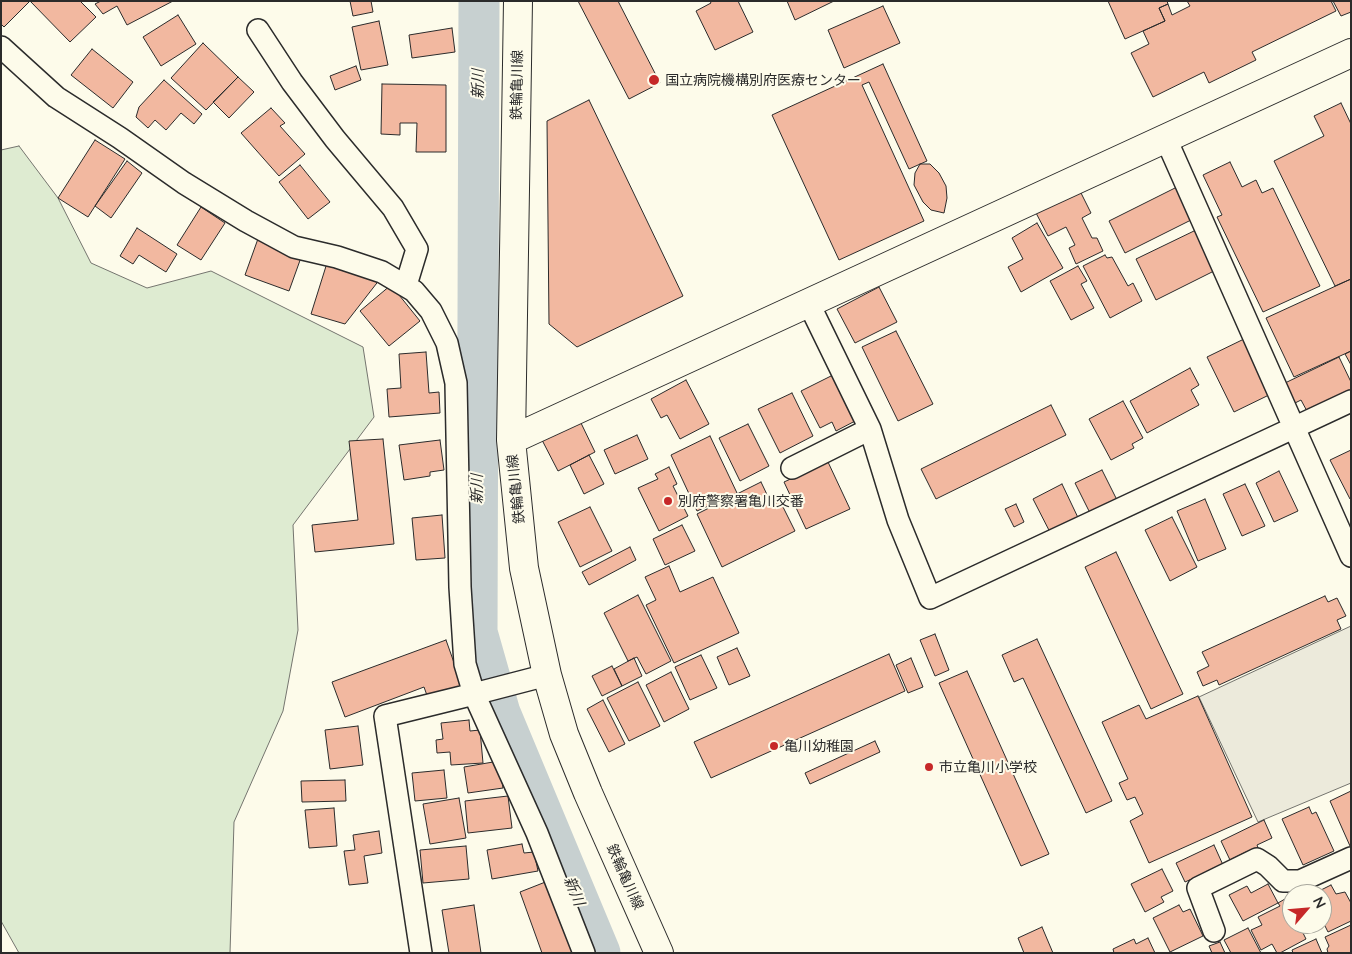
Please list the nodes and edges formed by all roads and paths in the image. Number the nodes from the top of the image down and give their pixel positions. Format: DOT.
graph roads {
  1 [pos="518,1"];
  2 [pos="258,30"];
  3 [pos="1,47"];
  4 [pos="1351,53"];
  5 [pos="1166,139"];
  6 [pos="406,285"];
  7 [pos="809,304"];
  8 [pos="1351,401"];
  9 [pos="1294,428"];
  10 [pos="870,429"];
  11 [pos="511,440"];
  12 [pos="792,468"];
  13 [pos="1351,556"];
  14 [pos="547,676"];
  15 [pos="474,694"];
  16 [pos="1351,858"];
  17 [pos="1214,931"];
  18 [pos="421,953"];
  19 [pos="584,953"];
  20 [pos="659,953"];
  1 -- 11 [label="main road, 鉄輪亀川線"];
  2 -- 6 [label="street"];
  3 -- 6 [label="street"];
  4 -- 5 [label="main road"];
  5 -- 7 [label="main road"];
  5 -- 9 [label="street"];
  6 -- 15 [label="street"];
  7 -- 10 [label="street"];
  7 -- 11 [label="main road"];
  8 -- 9 [label="street"];
  9 -- 10 [label="street"];
  9 -- 13 [label="street"];
  10 -- 12 [label="street"];
  11 -- 14 [label="main road, 鉄輪亀川線"];
  14 -- 15 [label="street"];
  14 -- 20 [label="main road, 鉄輪亀川線"];
  15 -- 18 [label="street"];
  15 -- 19 [label="street"];
  16 -- 17 [label="street"];
}
